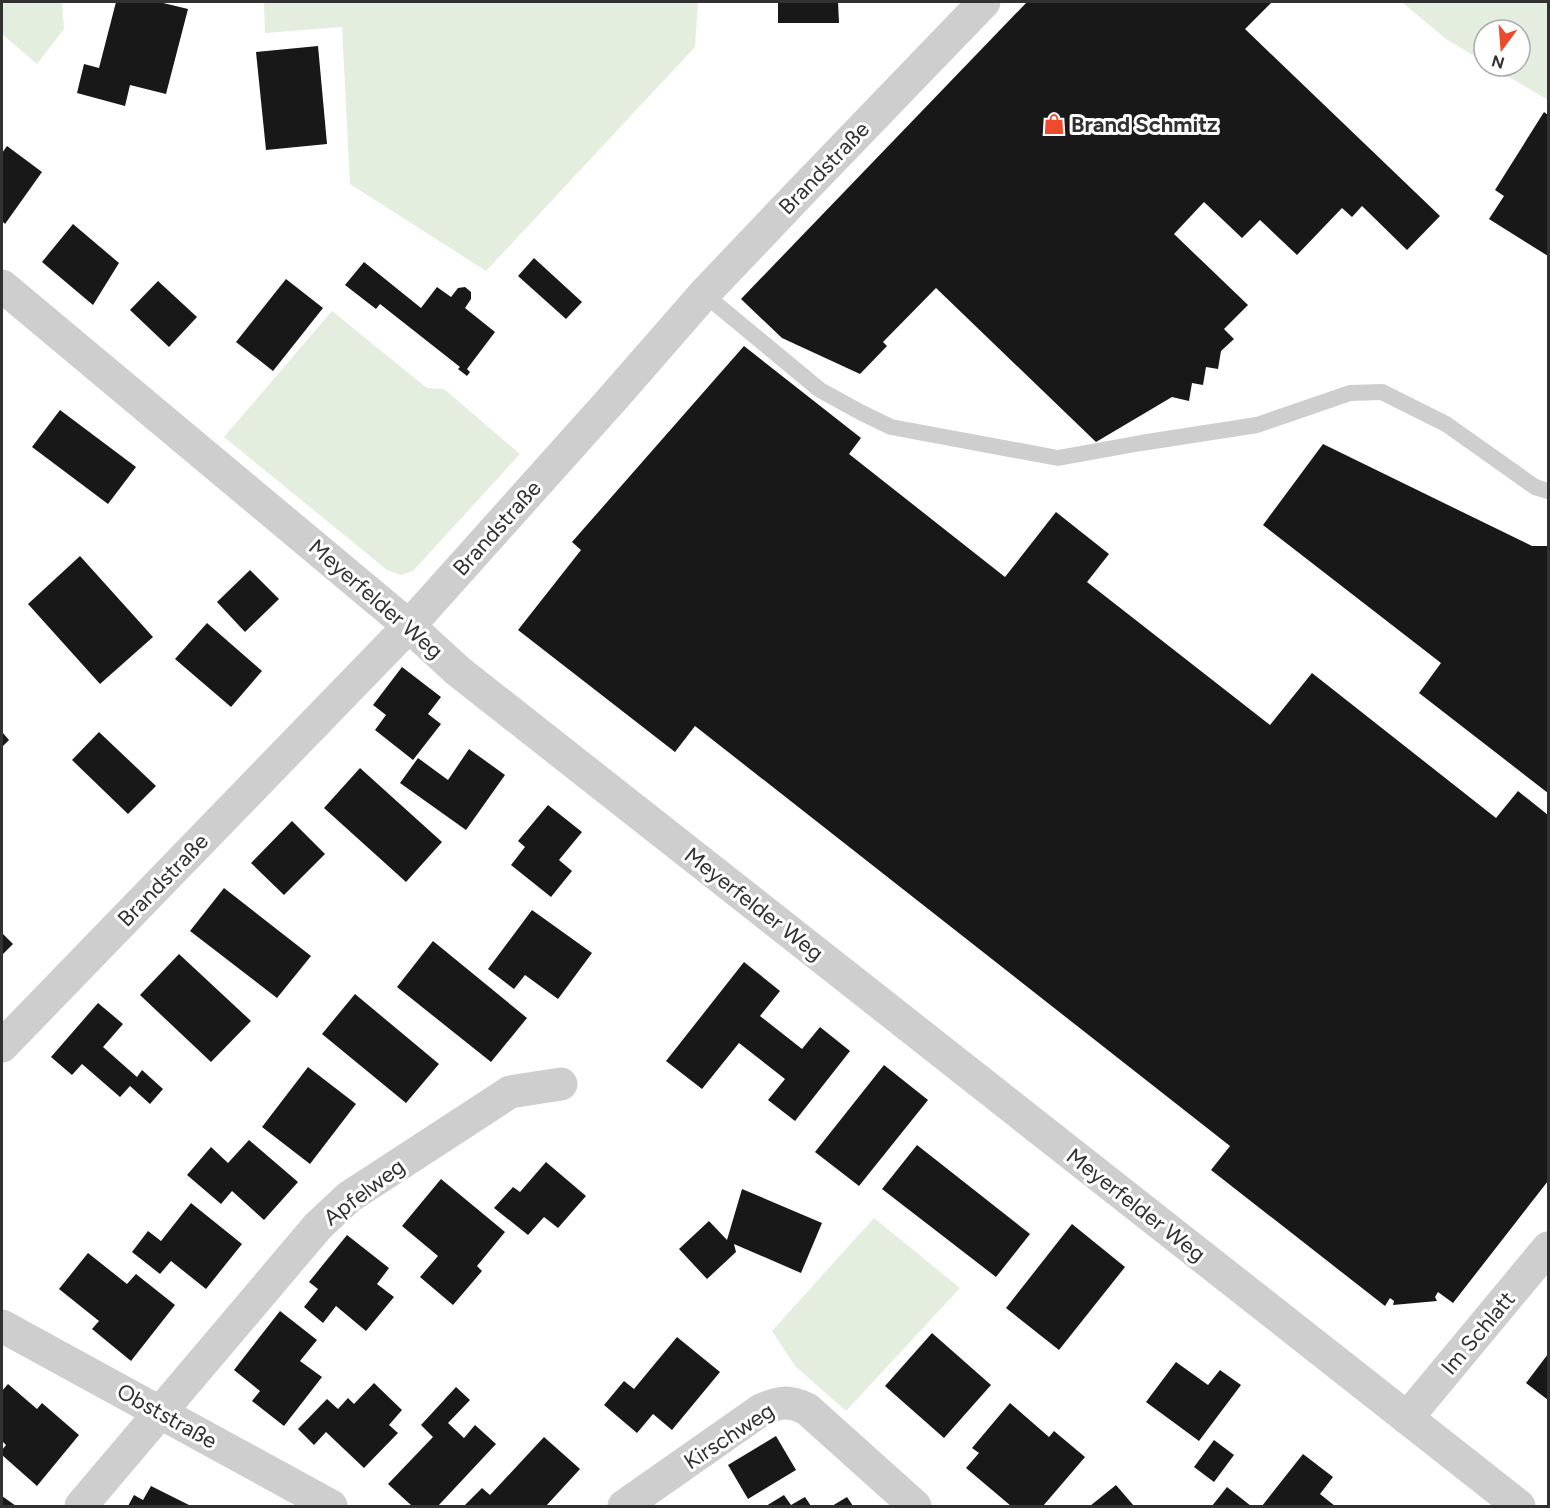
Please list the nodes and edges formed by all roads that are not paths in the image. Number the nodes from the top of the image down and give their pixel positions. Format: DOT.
graph roads {
  1 [pos="984,2"];
  2 [pos="2,286"];
  3 [pos="704,294"];
  4 [pos="1548,491"];
  5 [pos="409,626"];
  6 [pos="2,1046"];
  7 [pos="561,1084"];
  8 [pos="1548,1248"];
  9 [pos="2,1326"];
  10 [pos="160,1412"];
  11 [pos="1407,1418"];
  12 [pos="81,1506"];
  13 [pos="331,1506"];
  14 [pos="624,1506"];
  15 [pos="915,1506"];
  16 [pos="1519,1506"];
  1 -- 3 [label="street, Brandstraße"];
  2 -- 5 [label="street, Meyerfelder Weg"];
  3 -- 4 [label="lane"];
  3 -- 5 [label="street, Brandstraße"];
  5 -- 6 [label="street, Brandstraße"];
  5 -- 11 [label="street, Meyerfelder Weg"];
  7 -- 10 [label="street, Apfelweg"];
  8 -- 11 [label="street, Im Schlatt"];
  9 -- 10 [label="street, Obststraße"];
  10 -- 12 [label="street, Apfelweg"];
  10 -- 13 [label="street, Obststraße"];
  11 -- 16 [label="street, Meyerfelder Weg"];
  14 -- 15 [label="street, Kirschweg"];
}
